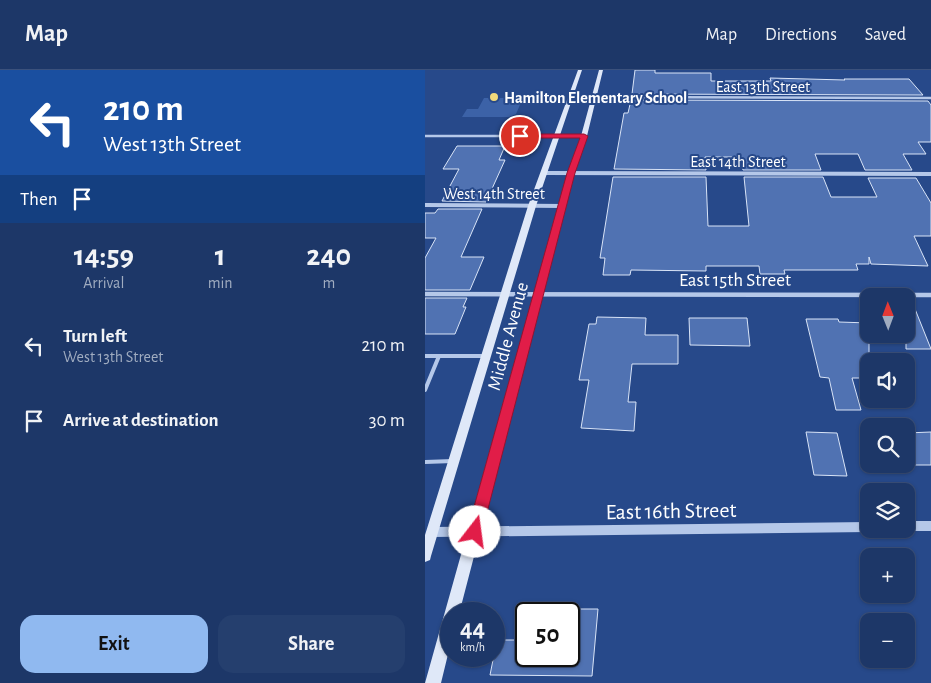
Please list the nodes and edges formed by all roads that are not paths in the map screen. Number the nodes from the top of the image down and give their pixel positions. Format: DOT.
graph roads {
  1 [pos="580,70"];
  2 [pos="601,70"];
  3 [pos="594,97"];
  4 [pos="931,98"];
  5 [pos="425,136"];
  6 [pos="557,136"];
  7 [pos="584,136"];
  8 [pos="544,173"];
  9 [pos="571,173"];
  10 [pos="931,174"];
  11 [pos="425,205"];
  12 [pos="532,206"];
  13 [pos="562,206"];
  14 [pos="425,294"];
  15 [pos="505,294"];
  16 [pos="539,294"];
  17 [pos="931,295"];
  18 [pos="425,356"];
  19 [pos="439,356"];
  20 [pos="486,356"];
  21 [pos="425,390"];
  22 [pos="454,461"];
  23 [pos="425,462"];
  24 [pos="915,526"];
  25 [pos="931,526"];
  26 [pos="860,527"];
  27 [pos="429,532"];
  28 [pos="475,532"];
  29 [pos="425,556"];
  30 [pos="456,602"];
  31 [pos="440,658"];
  32 [pos="433,683"];
  1 -- 6 [label="main road, Middle Avenue"];
  2 -- 3 [label="main road, Middle Avenue"];
  3 -- 4 [label="street, East 13th Street"];
  3 -- 7 [label="main road, Middle Avenue"];
  5 -- 6 [label="street"];
  6 -- 7 [label="street"];
  6 -- 8 [label="main road, Middle Avenue"];
  7 -- 9 [label="main road, Middle Avenue"];
  8 -- 9 [label="street, East 14th Street"];
  8 -- 12 [label="main road, Middle Avenue"];
  9 -- 10 [label="street, East 14th Street"];
  9 -- 13 [label="main road, Middle Avenue"];
  11 -- 12 [label="street, West 14th Street"];
  12 -- 13 [label="street, West 14th Street"];
  12 -- 15 [label="main road, Middle Avenue"];
  13 -- 16 [label="main road, Middle Avenue"];
  14 -- 15 [label="street, East 15th Street"];
  15 -- 16 [label="street, East 15th Street"];
  15 -- 20 [label="main road, Middle Avenue"];
  16 -- 17 [label="street, East 15th Street"];
  16 -- 28 [label="main road, Middle Avenue"];
  18 -- 19 [label="lane"];
  19 -- 20 [label="lane"];
  19 -- 21 [label="lane"];
  20 -- 22 [label="main road, Middle Avenue"];
  22 -- 23 [label="lane"];
  22 -- 27 [label="main road, Middle Avenue"];
  24 -- 25 [label="street"];
  26 -- 28 [label="street, East 16th Street"];
  27 -- 28 [label="street, East 16th Street"];
  27 -- 29 [label="main road, Middle Avenue"];
  28 -- 30 [label="main road, Middle Avenue"];
  31 -- 32 [label="main road, Middle Avenue"];
}
